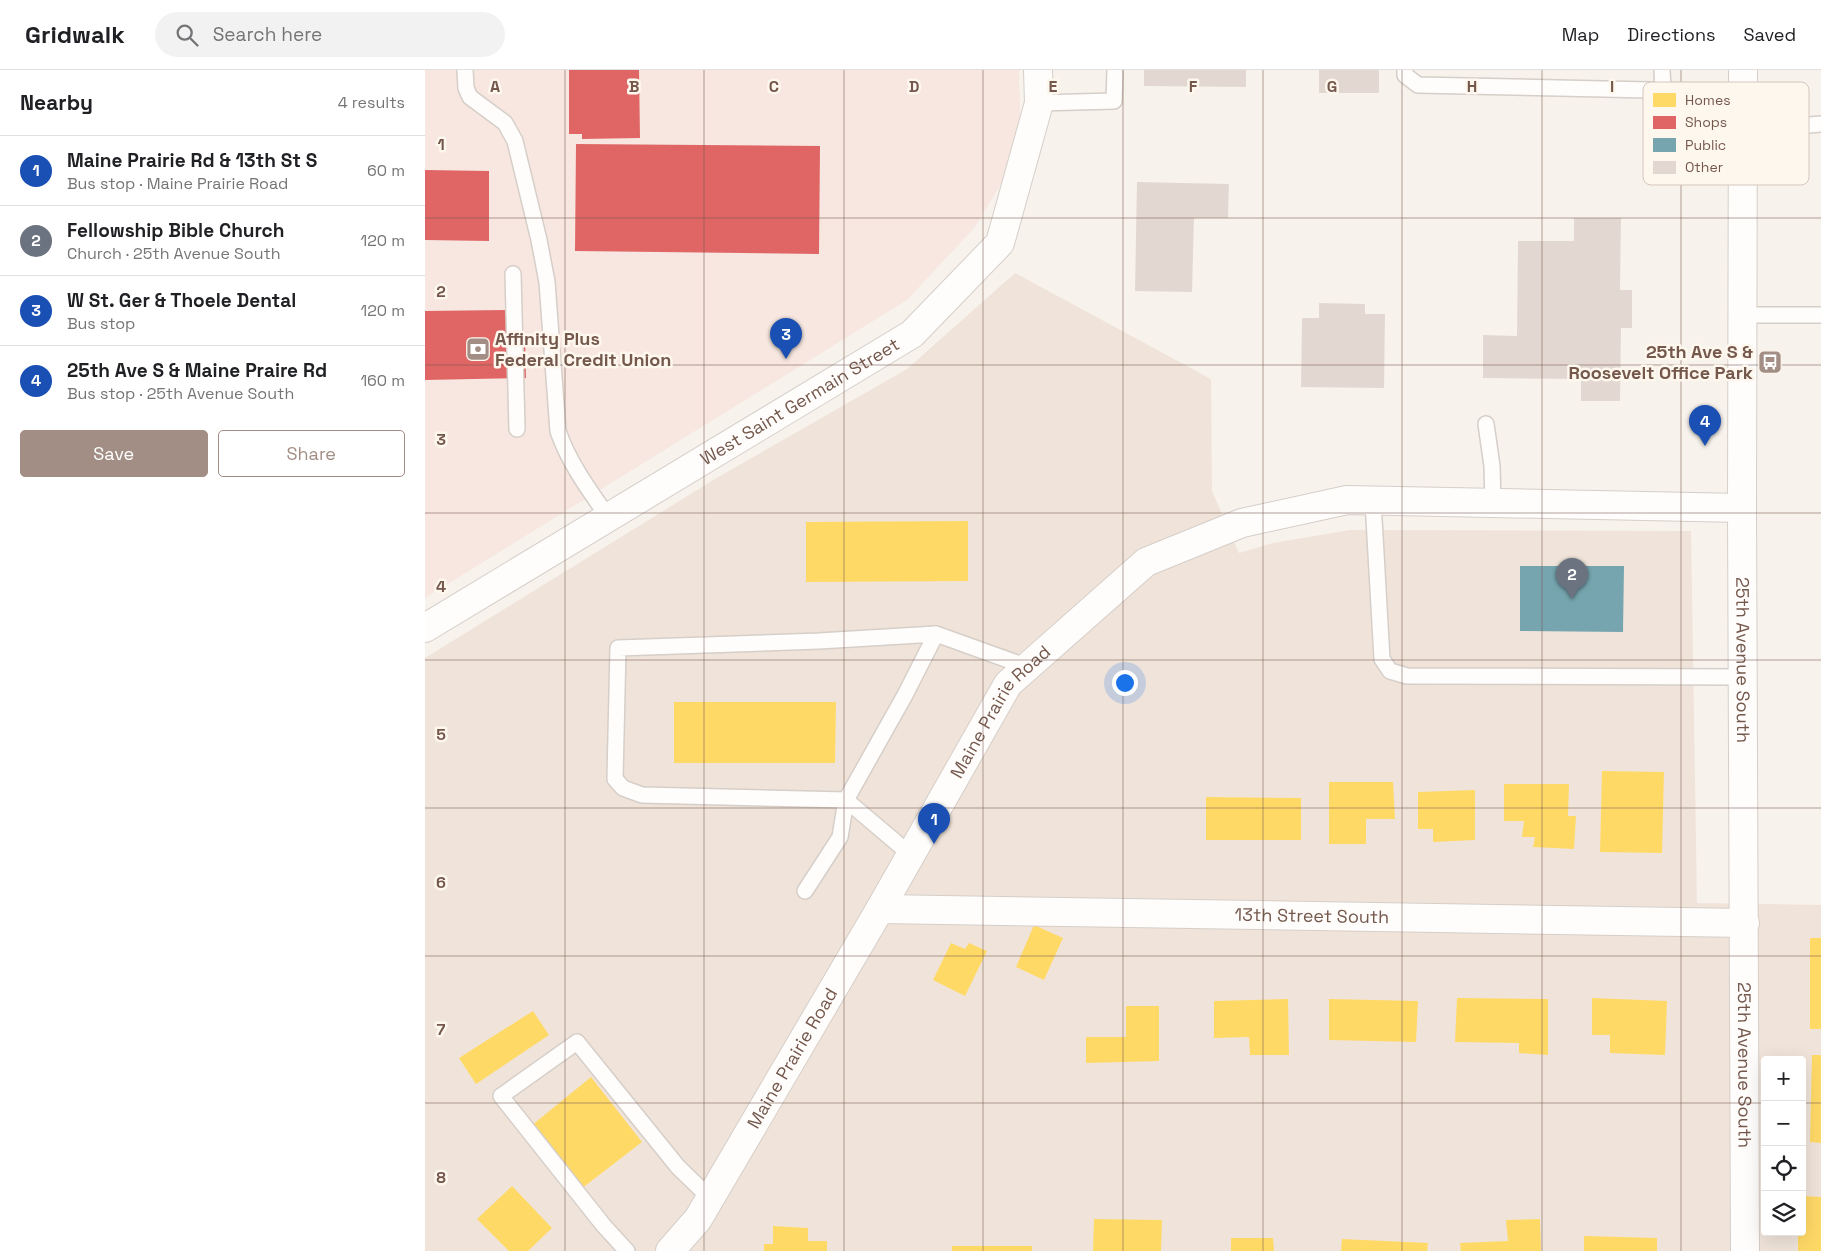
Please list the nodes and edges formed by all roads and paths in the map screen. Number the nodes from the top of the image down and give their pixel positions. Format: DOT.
graph roads {
  1 [pos="465,70"];
  2 [pos="1038,70"];
  3 [pos="1115,70"];
  4 [pos="1405,70"];
  5 [pos="1643,90"];
  6 [pos="1039,102"];
  7 [pos="1742,185"];
  8 [pos="513,274"];
  9 [pos="1742,315"];
  10 [pos="1821,315"];
  11 [pos="1486,424"];
  12 [pos="517,429"];
  13 [pos="1360,500"];
  14 [pos="1493,503"];
  15 [pos="1742,508"];
  16 [pos="608,517"];
  17 [pos="425,628"];
  18 [pos="936,634"];
  19 [pos="1028,667"];
  20 [pos="1743,677"];
  21 [pos="846,800"];
  22 [pos="911,855"];
  23 [pos="805,891"];
  24 [pos="881,910"];
  25 [pos="1745,923"];
  26 [pos="710,1198"];
  27 [pos="627,1251"];
  28 [pos="670,1251"];
  29 [pos="1745,1251"];
  1 -- 16 [label="lane"];
  2 -- 6 [label="street, West Saint Germain Street"];
  3 -- 6 [label="lane"];
  4 -- 5 [label="lane"];
  6 -- 16 [label="street, West Saint Germain Street"];
  7 -- 9 [label="street, 25th Avenue South"];
  8 -- 12 [label="lane"];
  9 -- 10 [label="lane"];
  9 -- 15 [label="street, 25th Avenue South"];
  11 -- 14 [label="lane"];
  13 -- 14 [label="street, Maine Prairie Road"];
  13 -- 19 [label="street, Maine Prairie Road"];
  13 -- 20 [label="lane"];
  14 -- 15 [label="street, Maine Prairie Road"];
  15 -- 20 [label="street, 25th Avenue South"];
  16 -- 17 [label="street, West Saint Germain Street"];
  18 -- 19 [label="lane"];
  18 -- 21 [label="lane"];
  18 -- 21 [label="lane"];
  19 -- 22 [label="street, Maine Prairie Road"];
  20 -- 25 [label="street, 25th Avenue South"];
  21 -- 22 [label="lane"];
  21 -- 23 [label="lane"];
  22 -- 24 [label="street, Maine Prairie Road"];
  24 -- 25 [label="street, 13th Street South"];
  24 -- 26 [label="street, Maine Prairie Road"];
  25 -- 29 [label="street, 25th Avenue South"];
  26 -- 27 [label="lane"];
  26 -- 28 [label="street, Maine Prairie Road"];
}
